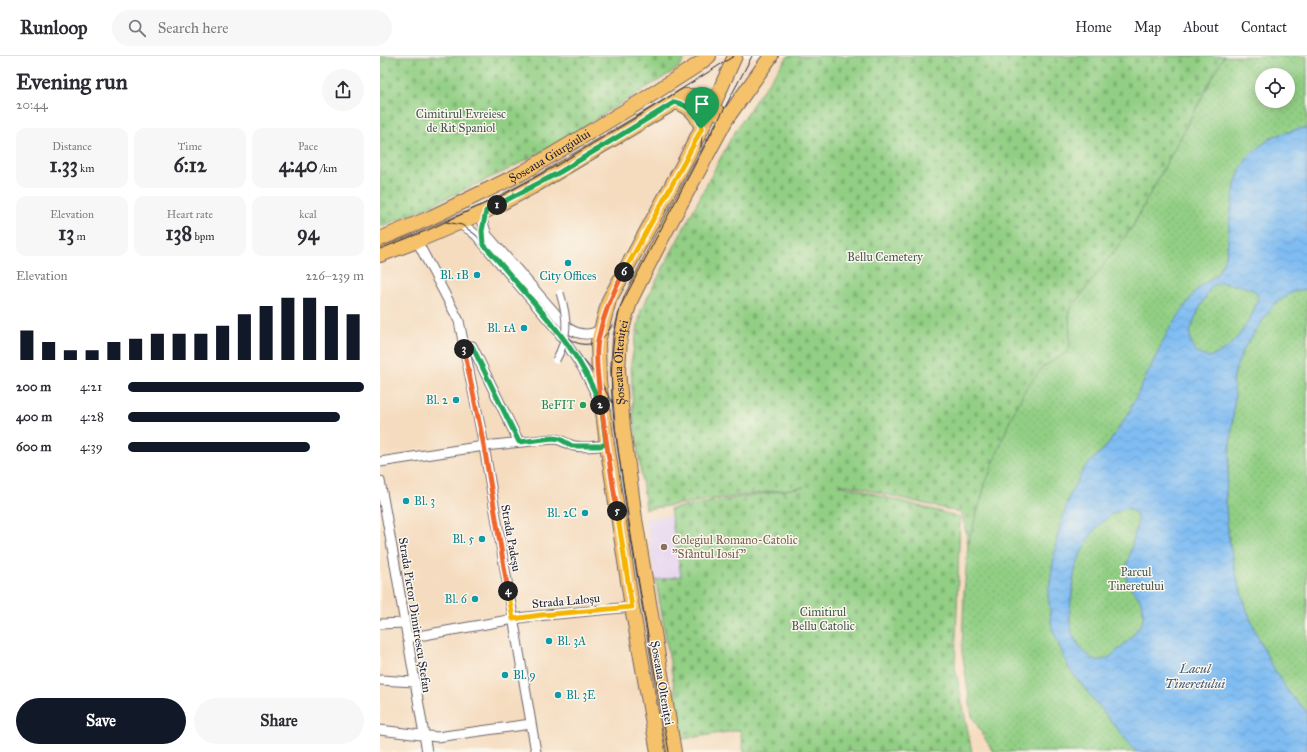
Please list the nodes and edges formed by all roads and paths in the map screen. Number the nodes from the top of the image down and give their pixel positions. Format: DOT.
graph roads {
  1 [pos="709,56"];
  2 [pos="735,56"];
  3 [pos="771,56"];
  4 [pos="675,102"];
  5 [pos="712,108"];
  6 [pos="727,118"];
  7 [pos="702,128"];
  8 [pos="484,217"];
  9 [pos="457,223"];
  10 [pos="380,239"];
  11 [pos="417,241"];
  12 [pos="483,244"];
  13 [pos="380,255"];
  14 [pos="560,294"];
  15 [pos="601,328"];
  16 [pos="464,348"];
  17 [pos="556,360"];
  18 [pos="602,412"];
  19 [pos="519,442"];
  20 [pos="606,444"];
  21 [pos="484,446"];
  22 [pos="380,462"];
  23 [pos="380,481"];
  24 [pos="632,607"];
  25 [pos="513,619"];
  26 [pos="405,622"];
  27 [pos="380,624"];
  28 [pos="407,638"];
  29 [pos="380,680"];
  30 [pos="414,682"];
  31 [pos="531,724"];
  32 [pos="380,730"];
  33 [pos="423,735"];
  34 [pos="427,752"];
  35 [pos="536,752"];
  36 [pos="658,752"];
  37 [pos="674,752"];
  1 -- 10 [label="main road, Șoseaua Giurgiului"];
  2 -- 5 [label="main road, Șoseaua Olteniței"];
  3 -- 6 [label="main road, Șoseaua Olteniței"];
  4 -- 5 [label="main road, Șoseaua Giurgiului"];
  4 -- 7 [label="main road"];
  4 -- 8 [label="main road, Șoseaua Giurgiului"];
  5 -- 6 [label="main road, Șoseaua Giurgiului"];
  5 -- 7 [label="main road, Șoseaua Olteniței"];
  6 -- 37 [label="main road, Șoseaua Olteniței"];
  7 -- 15 [label="main road, Șoseaua Olteniței"];
  8 -- 9 [label="main road, Șoseaua Giurgiului"];
  8 -- 12 [label="street"];
  8 -- 15 [label="street"];
  9 -- 11 [label="main road, Șoseaua Giurgiului"];
  9 -- 12 [label="street"];
  11 -- 13 [label="main road, Șoseaua Giurgiului"];
  11 -- 16 [label="street, Strada Padeșu"];
  12 -- 18 [label="street"];
  14 -- 17 [label="street, bridge"];
  15 -- 18 [label="main road, Șoseaua Olteniței"];
  16 -- 19 [label="street"];
  16 -- 21 [label="street, Strada Padeșu"];
  18 -- 20 [label="main road, Șoseaua Olteniței"];
  19 -- 20 [label="street"];
  19 -- 21 [label="street"];
  20 -- 24 [label="main road, Șoseaua Olteniței"];
  21 -- 22 [label="street"];
  21 -- 25 [label="street, Strada Padeșu"];
  23 -- 26 [label="street, Strada Pictor Dimitrescu Ștefan"];
  24 -- 25 [label="street, Strada Laloșu"];
  24 -- 36 [label="main road, Șoseaua Olteniței"];
  25 -- 28 [label="street, Strada Laloșu"];
  25 -- 31 [label="street, Strada Padeșu"];
  26 -- 27 [label="street"];
  26 -- 28 [label="street, Strada Pictor Dimitrescu Ștefan"];
  28 -- 30 [label="street, Strada Pictor Dimitrescu Ștefan"];
  29 -- 30 [label="street"];
  30 -- 33 [label="street, Strada Pictor Dimitrescu Ștefan"];
  31 -- 33 [label="street"];
  31 -- 35 [label="street, Strada Padeșu"];
  32 -- 33 [label="street"];
  33 -- 34 [label="street, Strada Pictor Dimitrescu Ștefan"];
}
